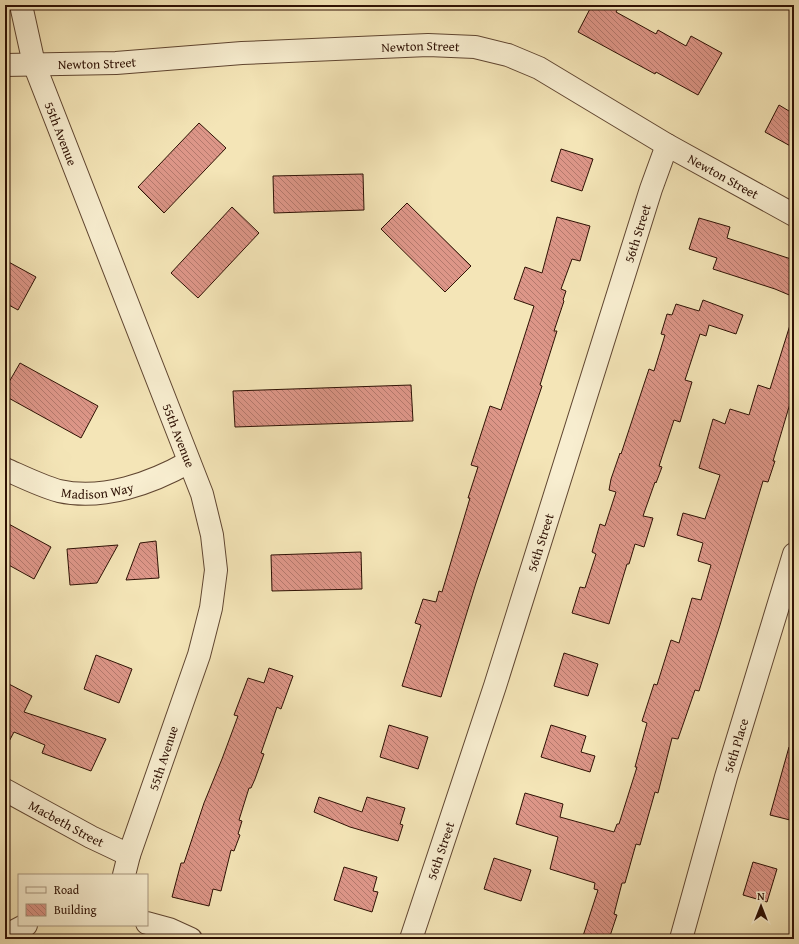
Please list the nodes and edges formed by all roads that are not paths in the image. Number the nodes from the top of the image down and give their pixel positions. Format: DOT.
graph roads {
  1 [pos="20,5"];
  2 [pos="34,64"];
  3 [pos="5,65"];
  4 [pos="667,145"];
  5 [pos="794,215"];
  6 [pos="189,462"];
  7 [pos="5,469"];
  8 [pos="794,554"];
  9 [pos="5,790"];
  10 [pos="127,865"];
  11 [pos="148,923"];
  12 [pos="24,926"];
  13 [pos="5,936"];
  14 [pos="191,939"];
  15 [pos="411,939"];
  16 [pos="681,939"];
  1 -- 2 [label="street, 55th Avenue"];
  2 -- 3 [label="street, Newton Street"];
  2 -- 4 [label="street, Newton Street"];
  2 -- 6 [label="street, 55th Avenue"];
  4 -- 5 [label="street, Newton Street"];
  4 -- 15 [label="street, 56th Street"];
  6 -- 7 [label="street, Madison Way"];
  6 -- 10 [label="street, 55th Avenue"];
  8 -- 16 [label="street, 56th Place"];
  9 -- 10 [label="street, Macbeth Street"];
  11 -- 14 [label="street"];
  12 -- 13 [label="street"];
}
